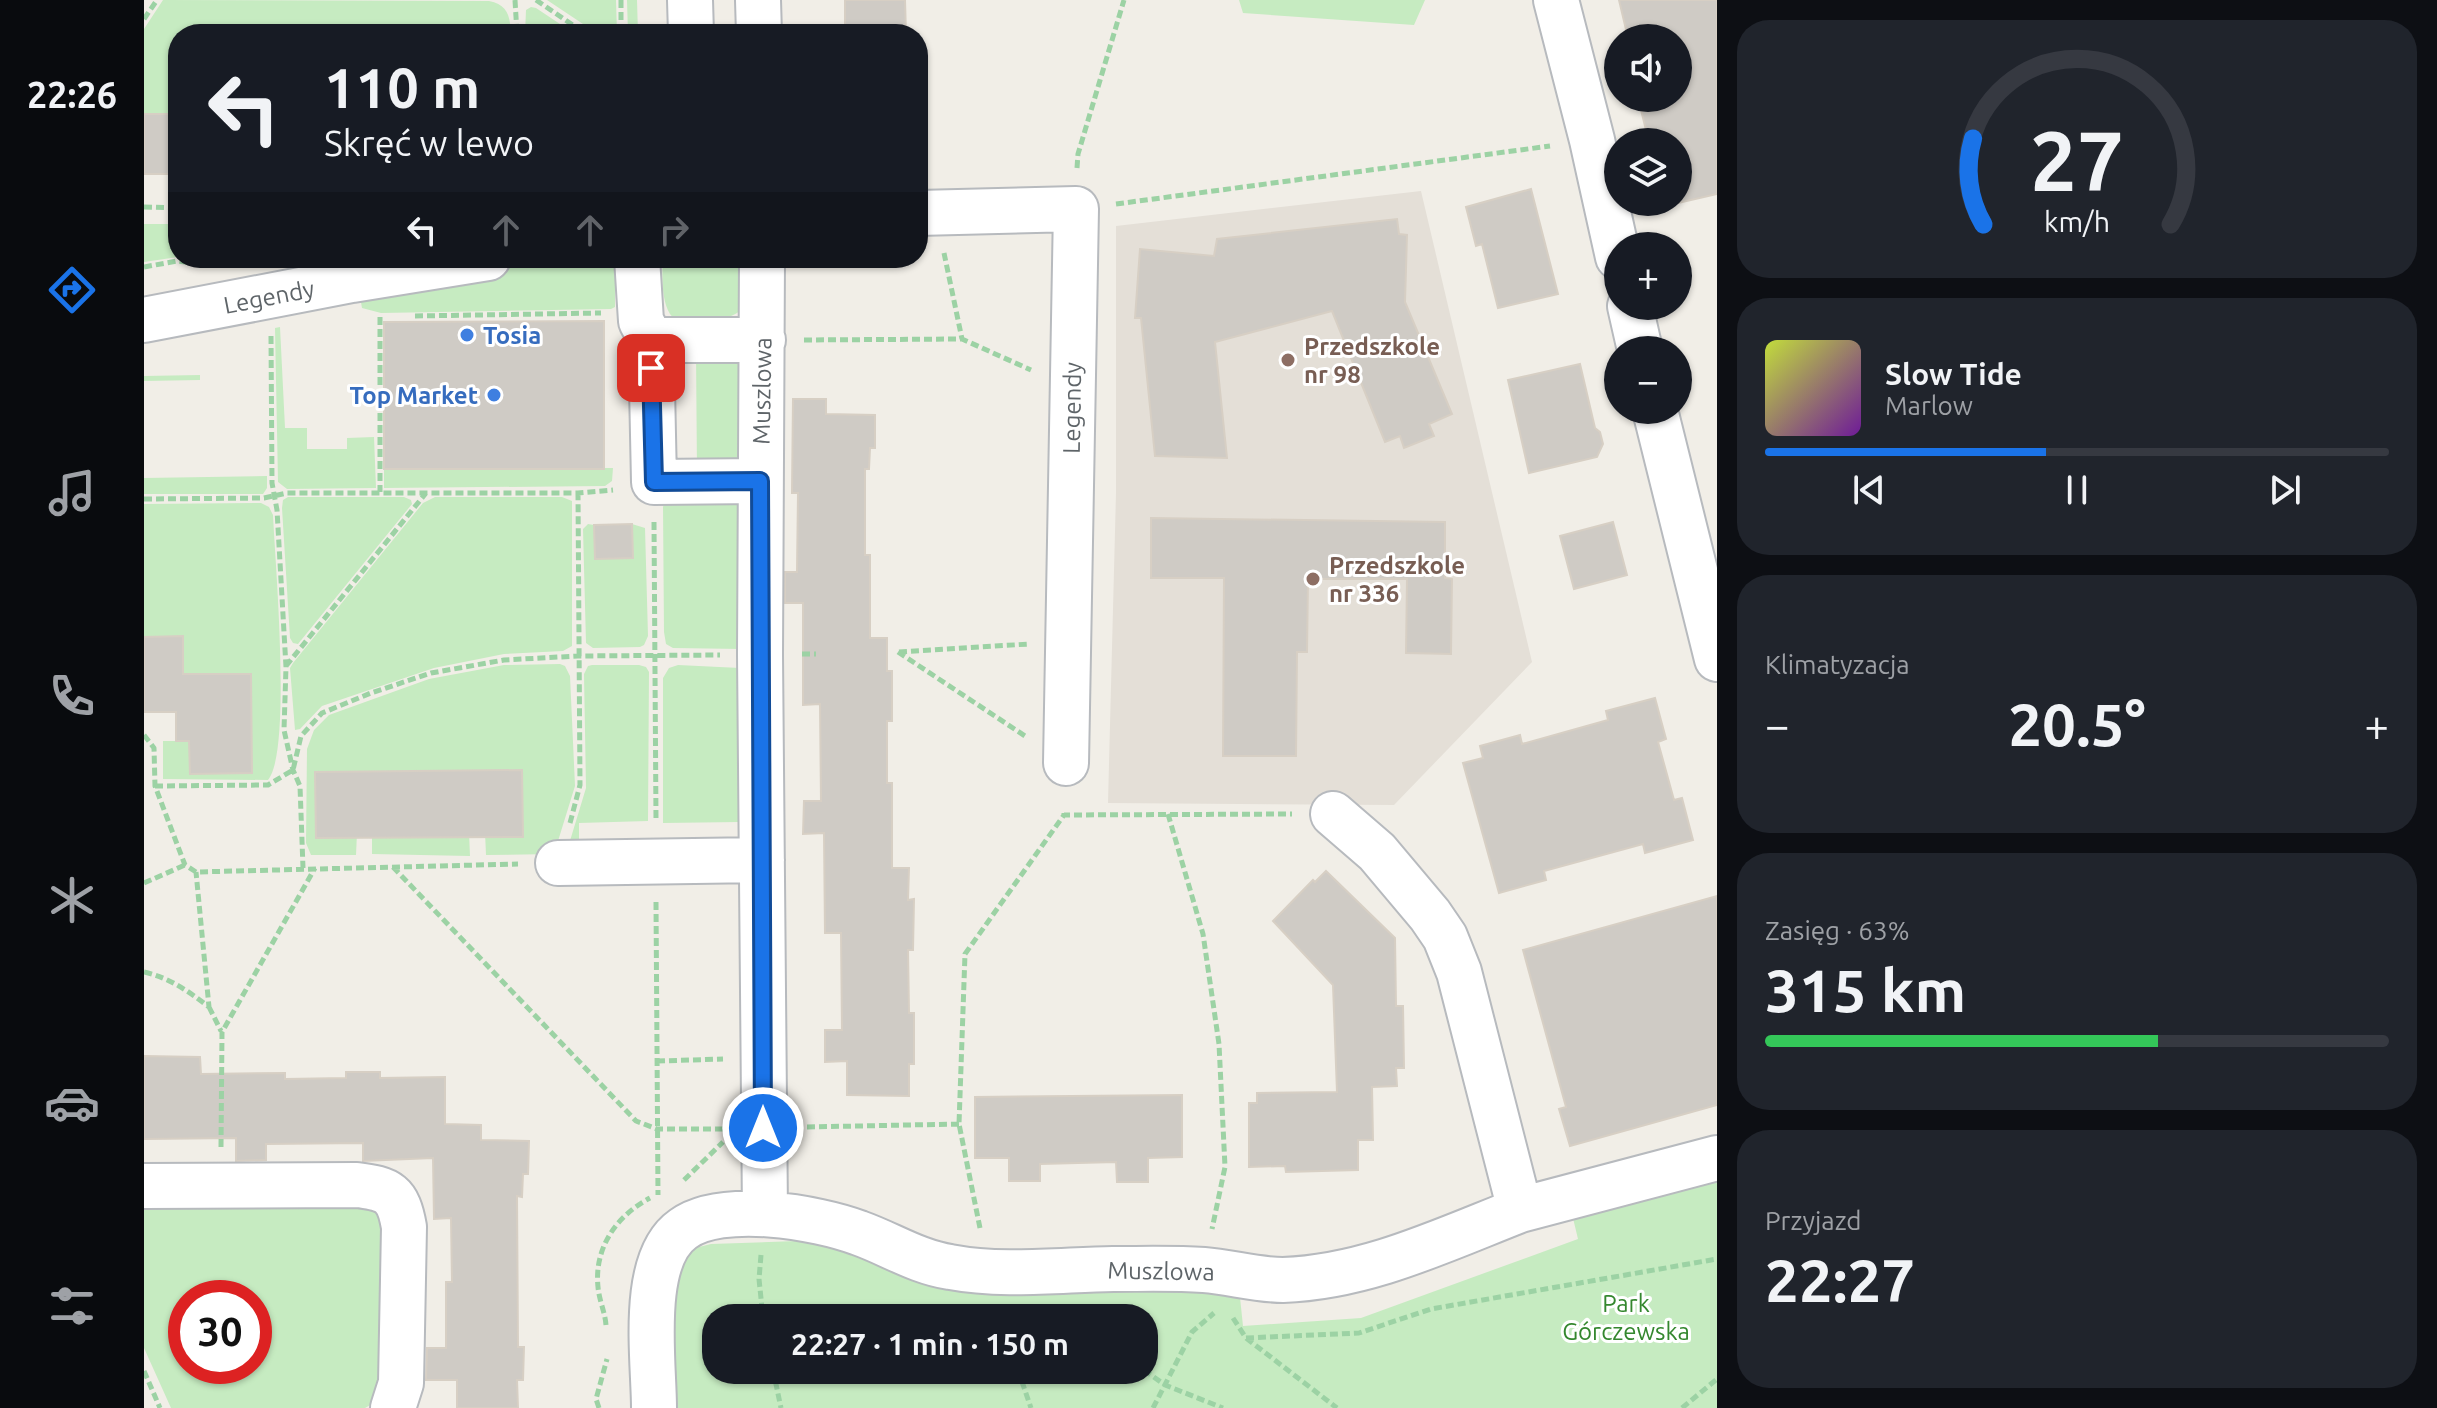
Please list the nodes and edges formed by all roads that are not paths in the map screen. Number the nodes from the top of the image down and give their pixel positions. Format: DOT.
graph roads {
  1 [pos="690,0"];
  2 [pos="758,0"];
  3 [pos="1556,0"];
  4 [pos="691,24"];
  5 [pos="759,24"];
  6 [pos="928,213"];
  7 [pos="1612,232"];
  8 [pos="426,268"];
  9 [pos="638,268"];
  10 [pos="762,268"];
  11 [pos="144,320"];
  12 [pos="646,330"];
  13 [pos="763,340"];
  14 [pos="1658,424"];
  15 [pos="760,481"];
  16 [pos="1717,659"];
  17 [pos="1066,763"];
  18 [pos="1333,814"];
  19 [pos="762,860"];
  20 [pos="558,863"];
  21 [pos="1717,1158"];
  22 [pos="144,1186"];
  23 [pos="1516,1194"];
  24 [pos="765,1214"];
  25 [pos="393,1408"];
  26 [pos="654,1408"];
  1 -- 4 [label="street"];
  2 -- 5 [label="street"];
  3 -- 7 [label="street"];
  6 -- 17 [label="street, Legendy"];
  8 -- 11 [label="street, Legendy"];
  9 -- 12 [label="street"];
  10 -- 13 [label="street, Muszlowa"];
  12 -- 13 [label="street"];
  12 -- 15 [label="street"];
  13 -- 15 [label="street, Muszlowa"];
  14 -- 16 [label="street"];
  15 -- 19 [label="street, Muszlowa"];
  18 -- 23 [label="street"];
  19 -- 20 [label="street"];
  19 -- 24 [label="street, Muszlowa"];
  21 -- 23 [label="street, Muszlowa"];
  22 -- 25 [label="street"];
  23 -- 24 [label="street, Muszlowa"];
  24 -- 26 [label="street, Muszlowa"];
}
